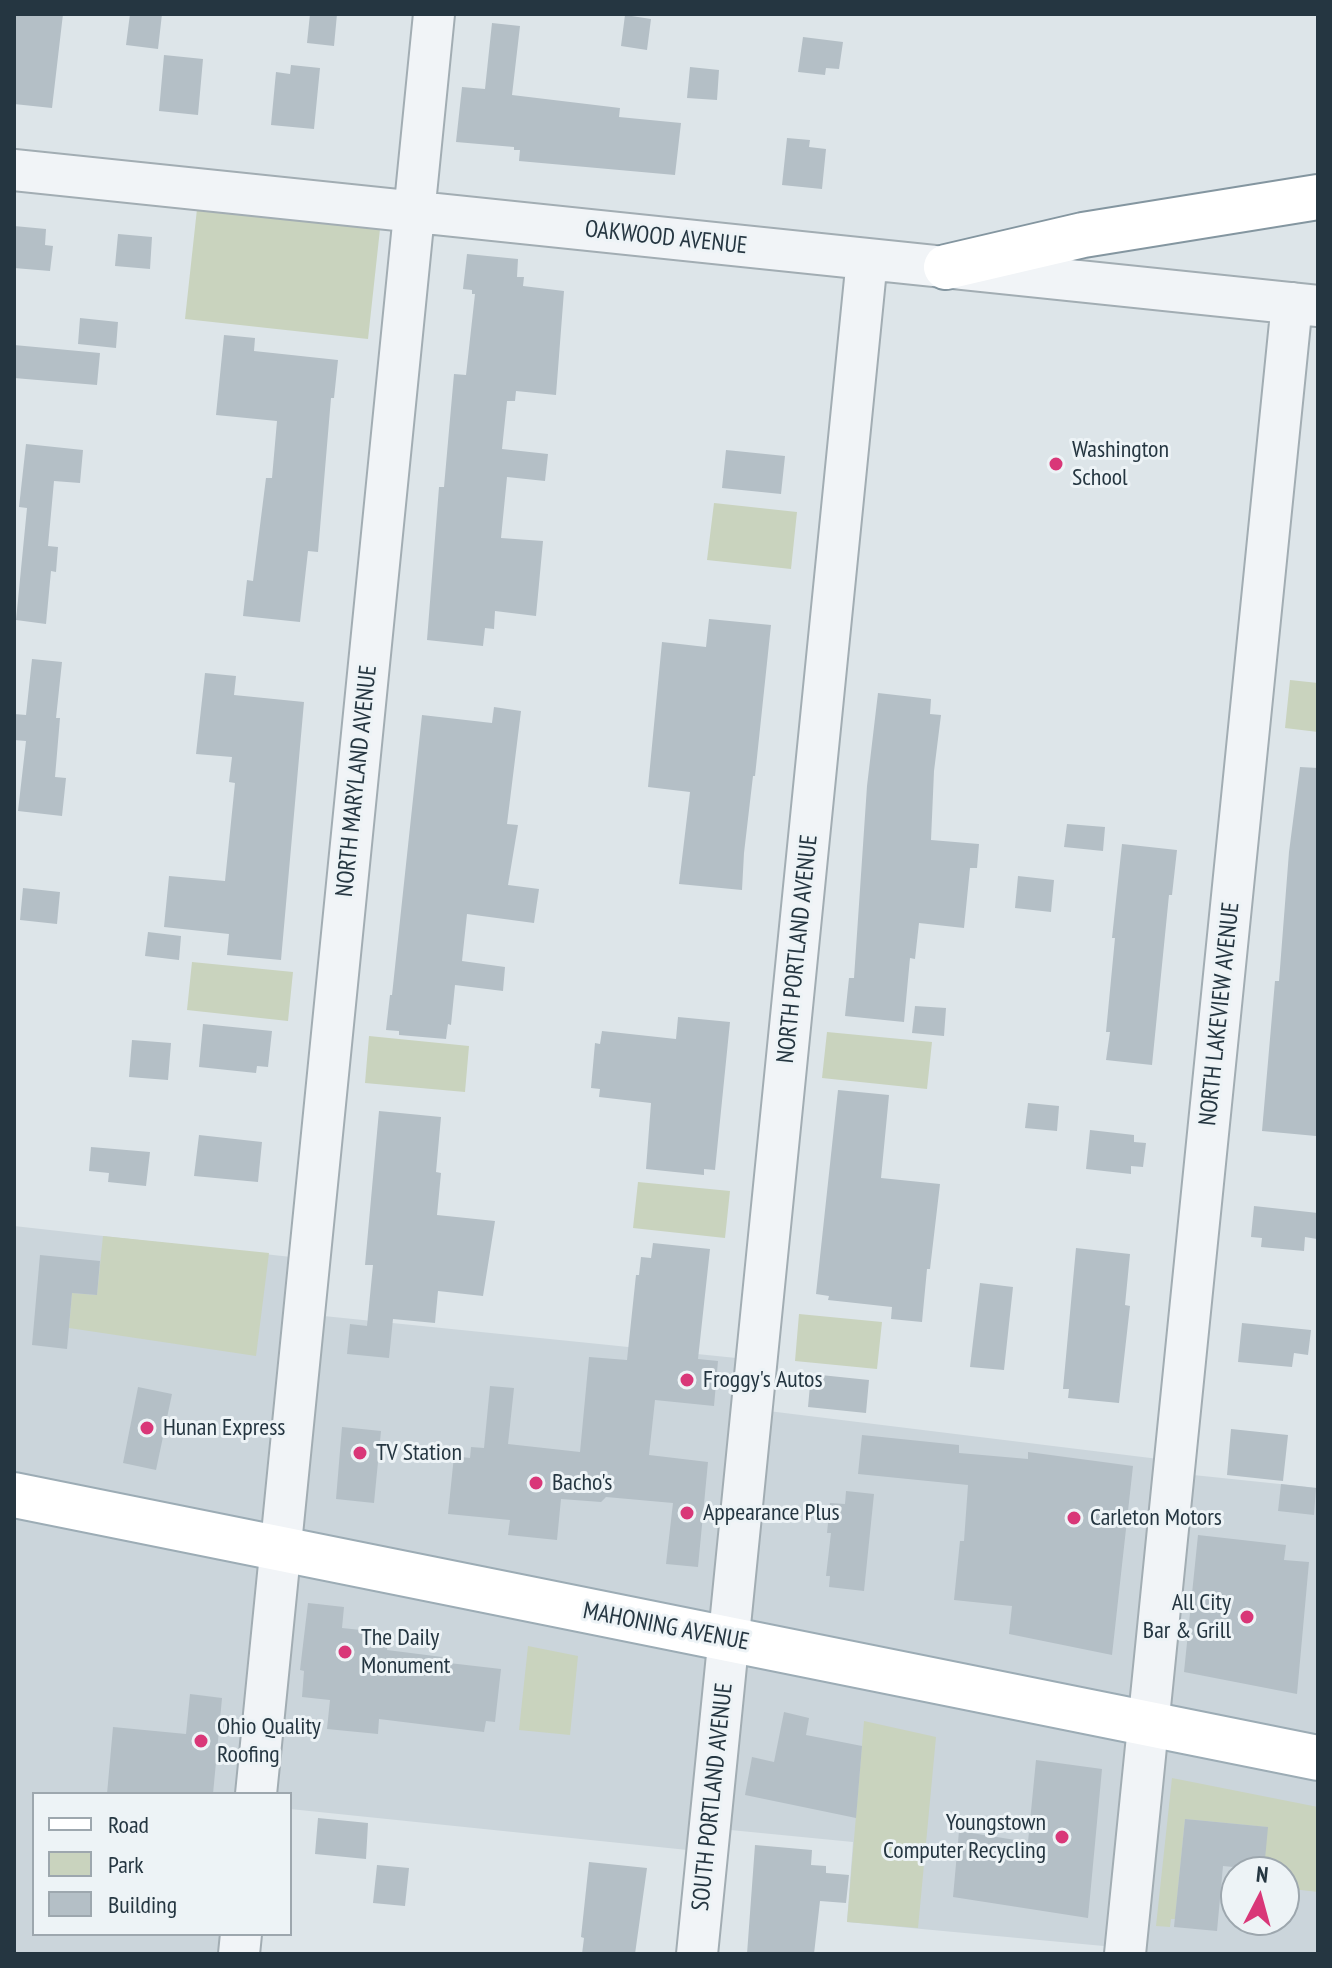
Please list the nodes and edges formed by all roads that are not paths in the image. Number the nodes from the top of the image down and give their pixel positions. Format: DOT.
graph roads {
  1 [pos="434,14"];
  2 [pos="14,170"];
  3 [pos="1318,197"];
  4 [pos="414,212"];
  5 [pos="867,259"];
  6 [pos="946,267"];
  7 [pos="1305,305"];
  8 [pos="14,1495"];
  9 [pos="280,1549"];
  10 [pos="728,1639"];
  11 [pos="1148,1724"];
  12 [pos="1318,1758"];
  13 [pos="256,1792"];
  14 [pos="697,1954"];
  15 [pos="1125,1954"];
  1 -- 4 [label="street, NORTH MARYLAND AVENUE"];
  2 -- 4 [label="street, OAKWOOD AVENUE"];
  3 -- 6 [label="main road"];
  4 -- 5 [label="street, OAKWOOD AVENUE"];
  4 -- 9 [label="street, NORTH MARYLAND AVENUE"];
  5 -- 6 [label="street, OAKWOOD AVENUE"];
  5 -- 10 [label="street, NORTH PORTLAND AVENUE"];
  6 -- 7 [label="street, OAKWOOD AVENUE"];
  7 -- 11 [label="street, NORTH LAKEVIEW AVENUE"];
  8 -- 9 [label="main road, MAHONING AVENUE"];
  9 -- 10 [label="main road, MAHONING AVENUE"];
  9 -- 13 [label="street, NORTH MARYLAND AVENUE"];
  10 -- 11 [label="main road, MAHONING AVENUE"];
  10 -- 14 [label="street, SOUTH PORTLAND AVENUE"];
  11 -- 12 [label="main road, MAHONING AVENUE"];
  11 -- 15 [label="street, NORTH LAKEVIEW AVENUE"];
}
